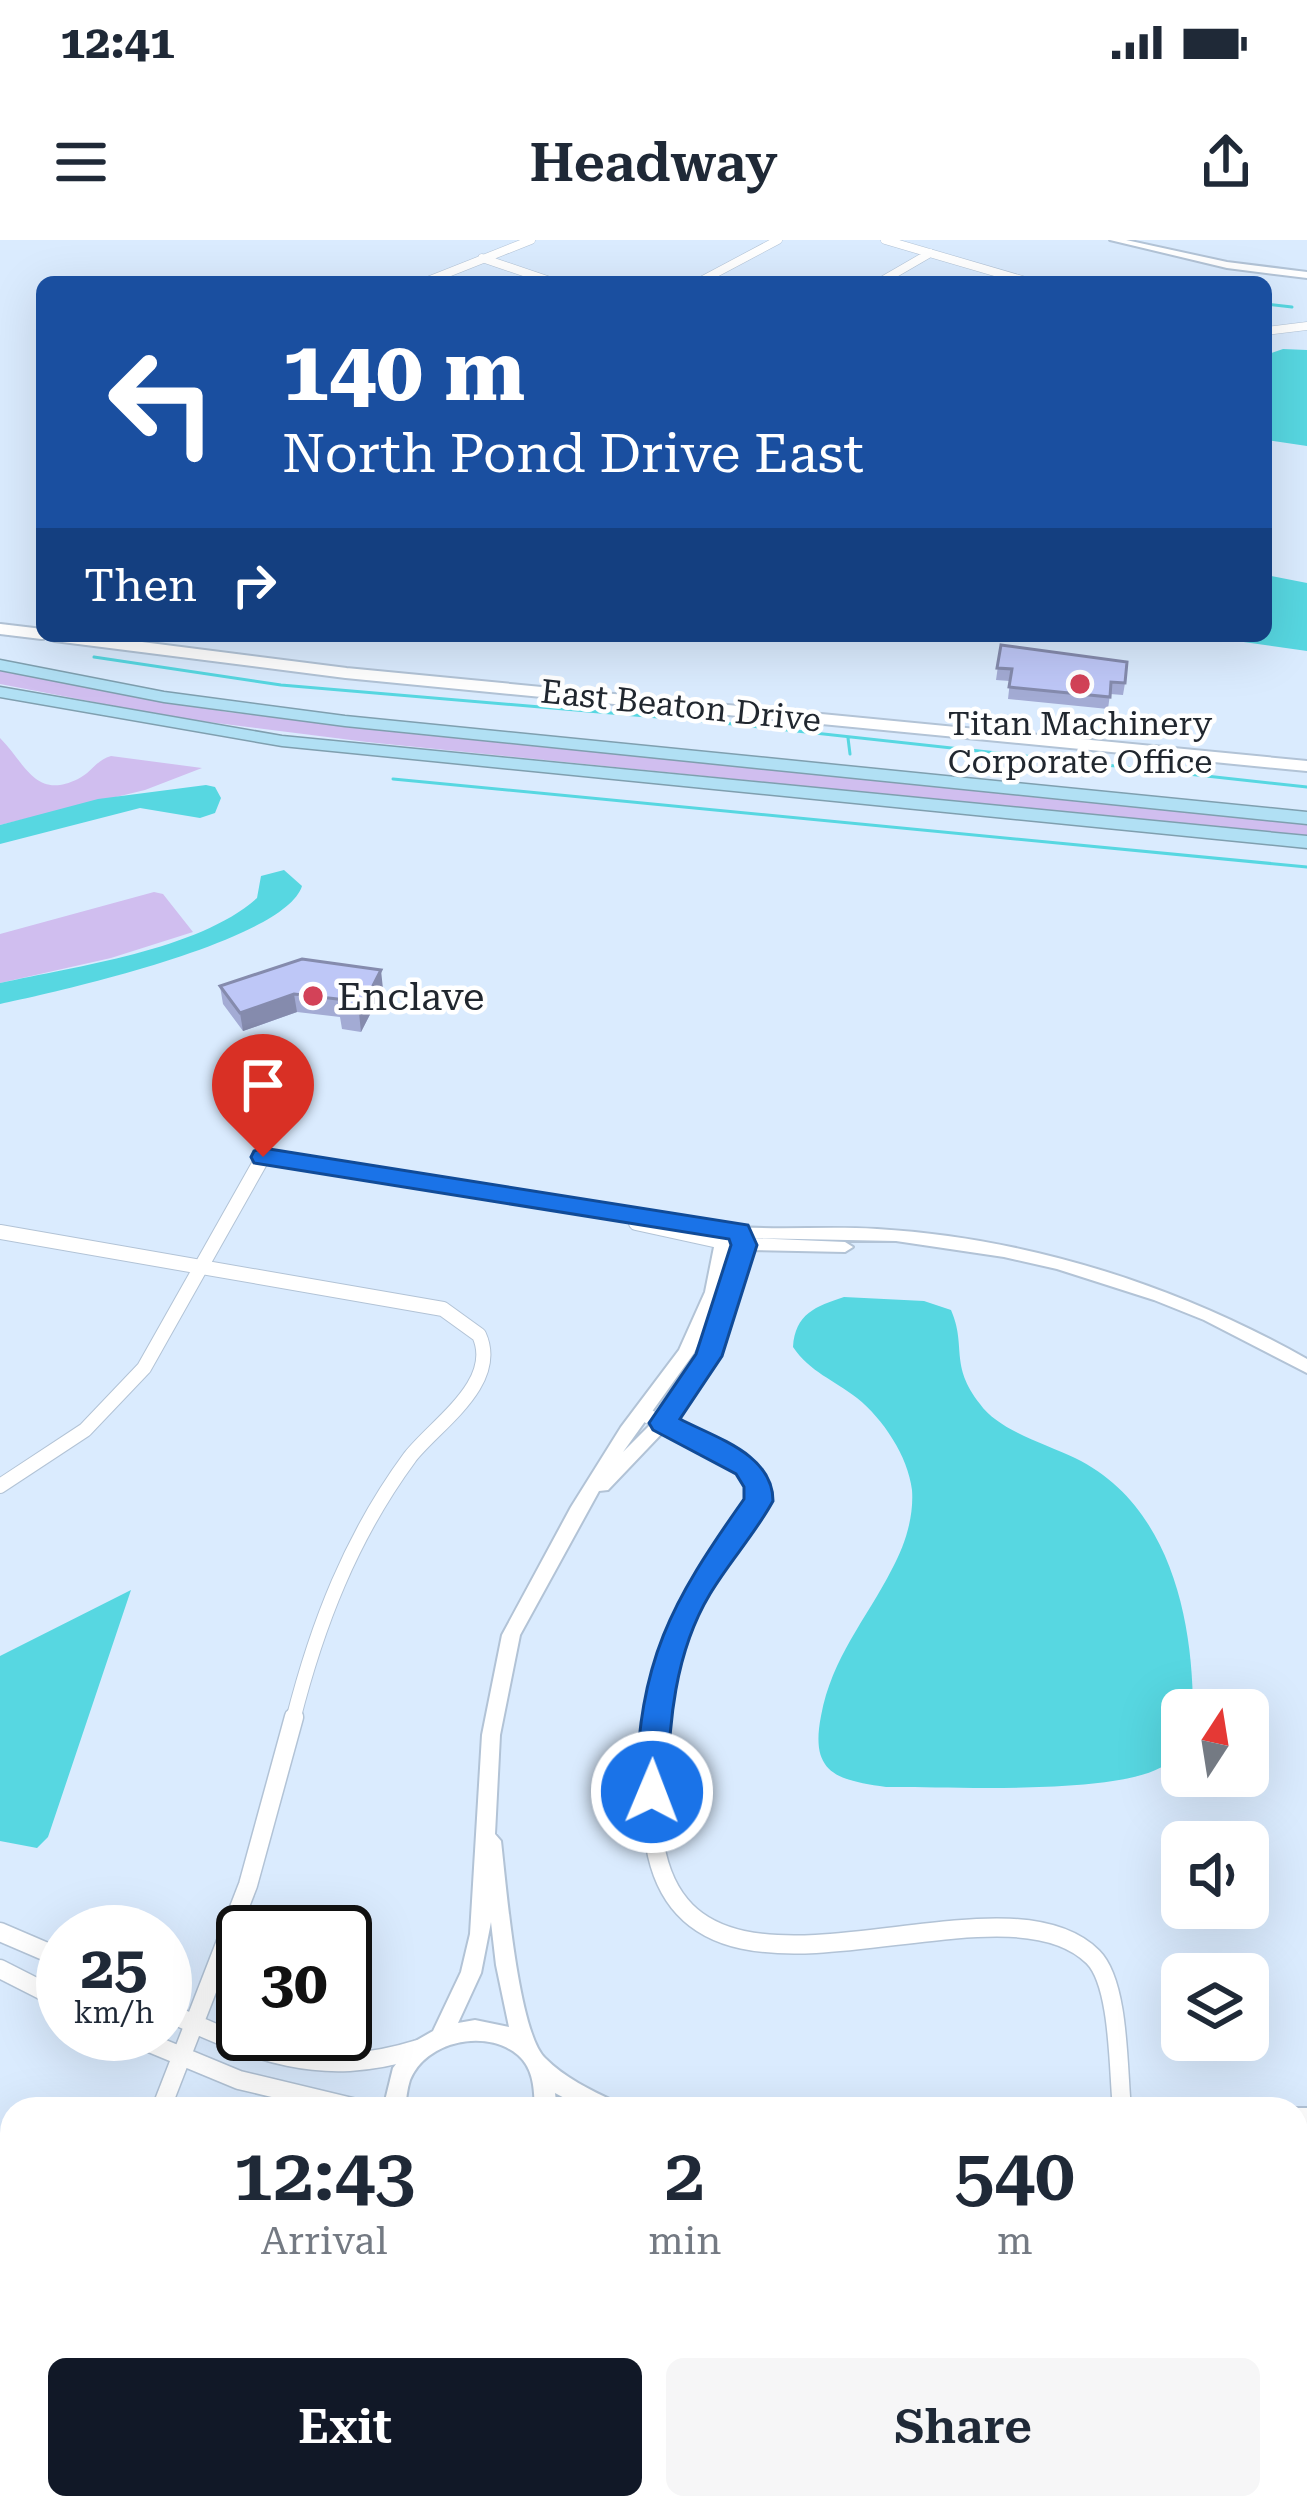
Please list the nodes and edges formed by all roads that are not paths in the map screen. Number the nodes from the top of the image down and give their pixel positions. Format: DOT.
graph roads {
  1 [pos="531,240"];
  2 [pos="778,240"];
  3 [pos="885,240"];
  4 [pos="1114,240"];
  5 [pos="930,253"];
  6 [pos="482,258"];
  7 [pos="1307,275"];
  8 [pos="439,276"];
  9 [pos="535,276"];
  10 [pos="710,276"];
  11 [pos="890,276"];
  12 [pos="1009,276"];
  13 [pos="1307,326"];
  14 [pos="1272,330"];
  15 [pos="0,629"];
  16 [pos="36,633"];
  17 [pos="103,642"];
  18 [pos="0,664"];
  19 [pos="0,692"];
  20 [pos="1307,766"];
  21 [pos="1307,815"];
  22 [pos="1307,844"];
  23 [pos="0,1232"];
  24 [pos="735,1240"];
  25 [pos="205,1267"];
  26 [pos="1279,1350"];
  27 [pos="1307,1358"];
  28 [pos="1307,1367"];
  29 [pos="642,1413"];
  30 [pos="662,1423"];
  31 [pos="0,1486"];
  32 [pos="577,1512"];
  33 [pos="487,1806"];
  34 [pos="0,1932"];
  35 [pos="36,1947"];
  36 [pos="0,1969"];
  37 [pos="36,1987"];
  38 [pos="192,2017"];
  39 [pos="192,2023"];
  40 [pos="432,2041"];
  41 [pos="531,2055"];
  42 [pos="176,2061"];
  43 [pos="188,2061"];
  44 [pos="165,2097"];
  45 [pos="310,2097"];
  46 [pos="396,2097"];
  47 [pos="546,2097"];
  48 [pos="583,2097"];
  49 [pos="1119,2097"];
  1 -- 6 [label="street"];
  2 -- 10 [label="street"];
  3 -- 5 [label="street"];
  4 -- 7 [label="street"];
  5 -- 11 [label="street"];
  5 -- 12 [label="street"];
  6 -- 8 [label="street"];
  6 -- 9 [label="street"];
  13 -- 14 [label="street"];
  15 -- 16 [label="street"];
  17 -- 20 [label="street, East Beaton Drive"];
  18 -- 21 [label="highway"];
  19 -- 22 [label="highway"];
  23 -- 25 [label="street"];
  24 -- 25 [label="street"];
  24 -- 26 [label="street"];
  24 -- 29 [label="street"];
  24 -- 30 [label="street"];
  25 -- 31 [label="street"];
  25 -- 38 [label="street"];
  26 -- 27 [label="street"];
  26 -- 28 [label="street"];
  29 -- 30 [label="street"];
  29 -- 32 [label="street"];
  30 -- 32 [label="street"];
  30 -- 49 [label="street"];
  32 -- 33 [label="street"];
  33 -- 40 [label="street"];
  33 -- 41 [label="street"];
  34 -- 35 [label="street"];
  36 -- 37 [label="street"];
  39 -- 40 [label="street"];
  40 -- 41 [label="street"];
  40 -- 46 [label="street"];
  41 -- 47 [label="street"];
  41 -- 48 [label="street"];
  42 -- 44 [label="street"];
  43 -- 45 [label="street"];
}
